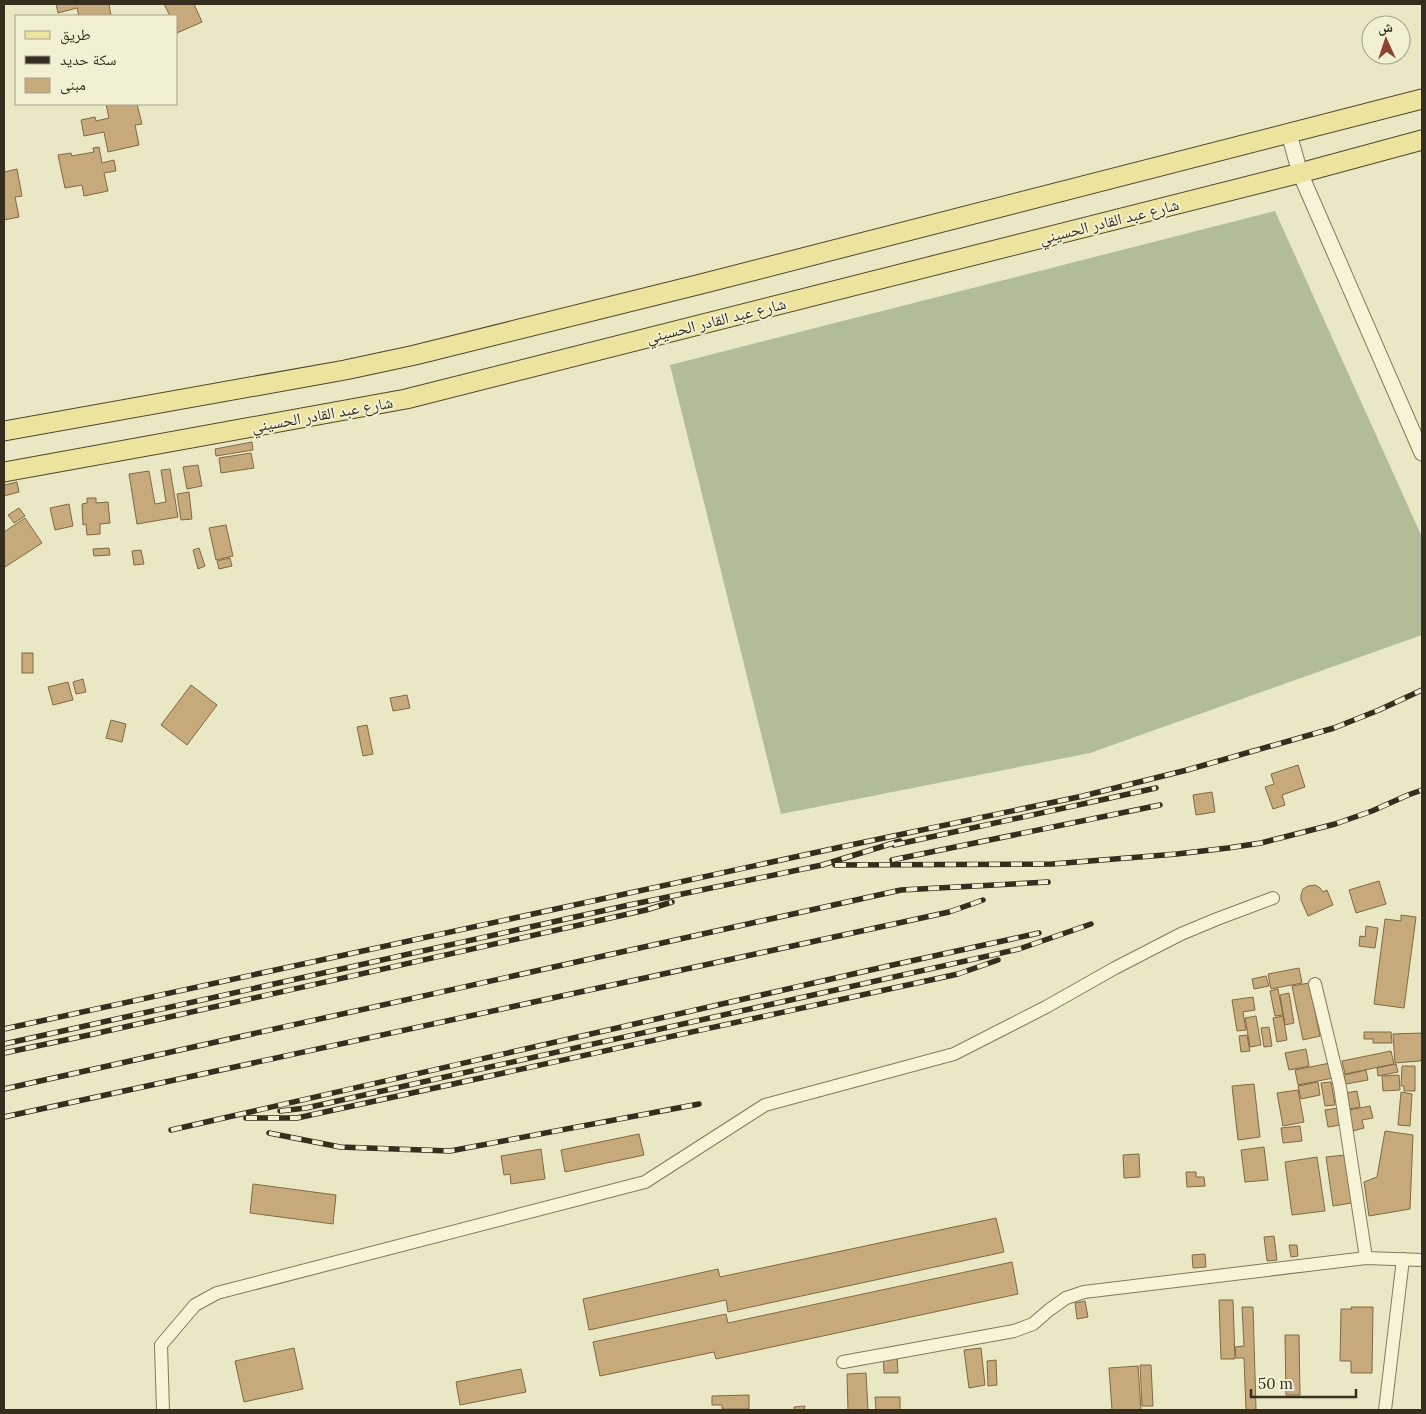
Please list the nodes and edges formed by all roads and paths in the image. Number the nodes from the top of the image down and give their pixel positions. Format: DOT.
graph roads {
  1 [pos="1422,99"];
  2 [pos="1289,134"];
  3 [pos="1422,140"];
  4 [pos="1300,173"];
  5 [pos="4,430"];
  6 [pos="1422,453"];
  7 [pos="4,472"];
  8 [pos="1273,898"];
  9 [pos="1315,984"];
  10 [pos="1366,1258"];
  11 [pos="1404,1259"];
  12 [pos="1422,1260"];
  13 [pos="843,1362"];
  14 [pos="163,1410"];
  15 [pos="1385,1410"];
  1 -- 2 [label="main road"];
  2 -- 4 [label="street"];
  2 -- 5 [label="main road"];
  3 -- 4 [label="main road, شارع عبد القادر الحسيني"];
  4 -- 6 [label="street"];
  4 -- 7 [label="main road, شارع عبد القادر الحسيني"];
  8 -- 14 [label="street"];
  9 -- 10 [label="street"];
  10 -- 11 [label="street"];
  10 -- 13 [label="street"];
  11 -- 12 [label="street"];
  11 -- 15 [label="street"];
}
